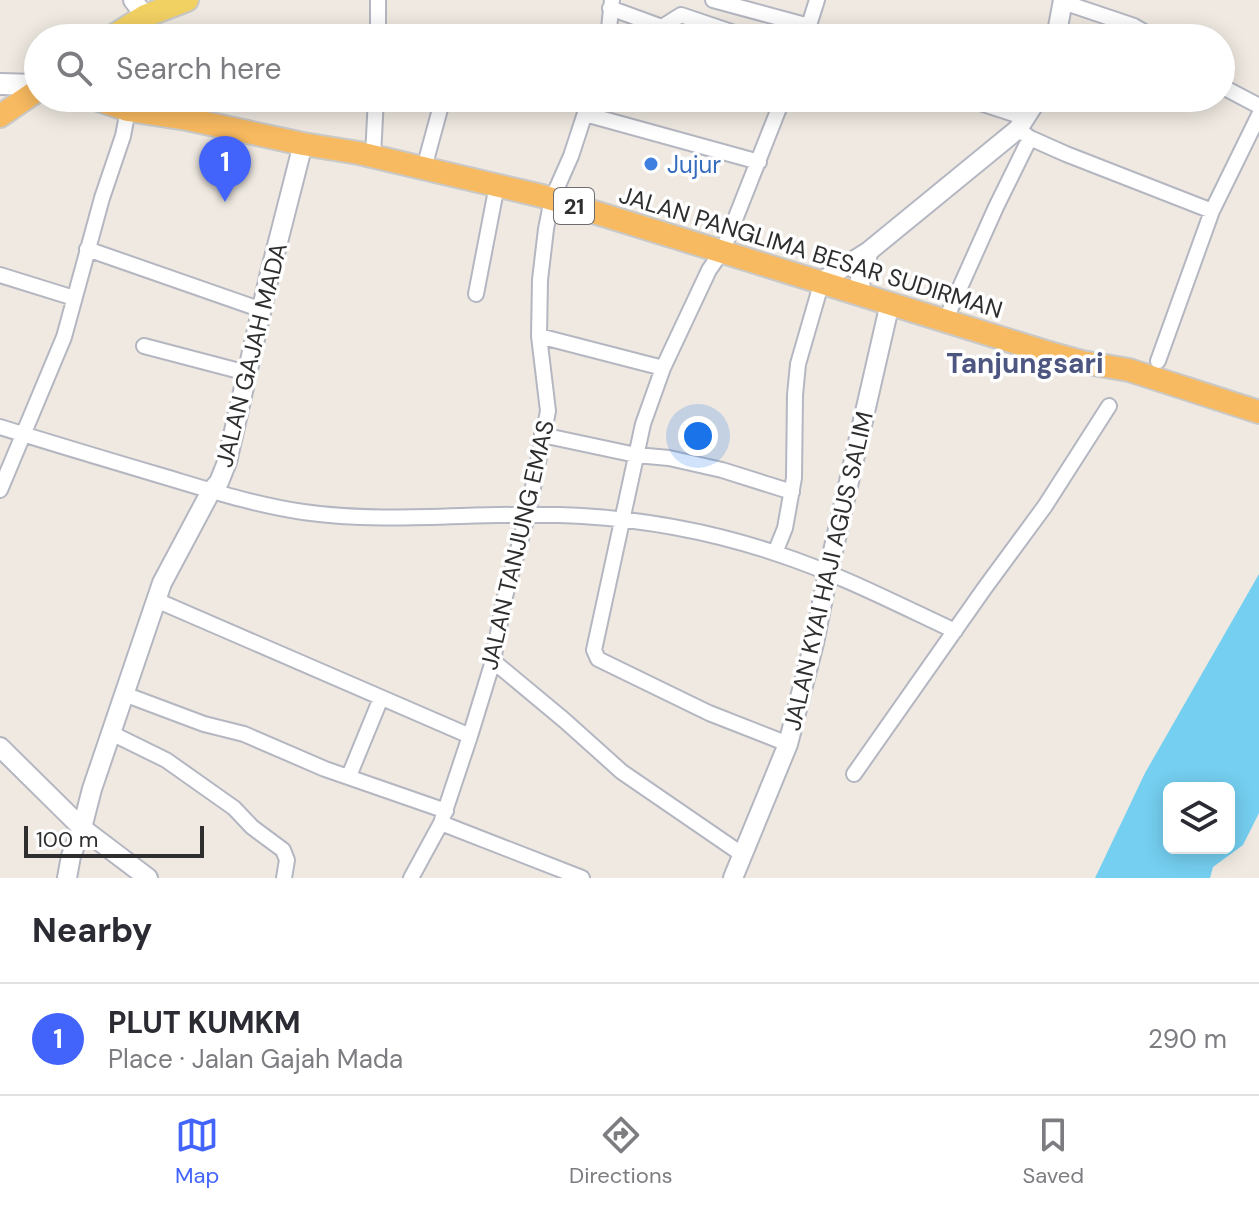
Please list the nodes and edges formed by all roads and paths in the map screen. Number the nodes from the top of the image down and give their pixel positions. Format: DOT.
graph roads {
  1 [pos="187,0"];
  2 [pos="378,0"];
  3 [pos="686,0"];
  4 [pos="713,0"];
  5 [pos="817,0"];
  6 [pos="1063,1"];
  7 [pos="611,4"];
  8 [pos="139,8"];
  9 [pos="681,15"];
  10 [pos="124,24"];
  11 [pos="378,24"];
  12 [pos="609,24"];
  13 [pos="655,24"];
  14 [pos="667,24"];
  15 [pos="708,24"];
  16 [pos="784,24"];
  17 [pos="810,24"];
  18 [pos="1059,24"];
  19 [pos="1128,24"];
  20 [pos="0,84"];
  21 [pos="24,87"];
  22 [pos="1235,93"];
  23 [pos="24,98"];
  24 [pos="1259,106"];
  25 [pos="128,112"];
  26 [pos="141,112"];
  27 [pos="375,112"];
  28 [pos="439,112"];
  29 [pos="584,112"];
  30 [pos="613,112"];
  31 [pos="778,112"];
  32 [pos="993,112"];
  33 [pos="1031,112"];
  34 [pos="1259,115"];
  35 [pos="0,116"];
  36 [pos="1024,128"];
  37 [pos="303,144"];
  38 [pos="373,156"];
  39 [pos="759,162"];
  40 [pos="424,168"];
  41 [pos="497,185"];
  42 [pos="552,199"];
  43 [pos="1212,211"];
  44 [pos="87,249"];
  45 [pos="723,250"];
  46 [pos="869,251"];
  47 [pos="0,275"];
  48 [pos="822,281"];
  49 [pos="476,294"];
  50 [pos="861,294"];
  51 [pos="74,298"];
  52 [pos="890,303"];
  53 [pos="262,310"];
  54 [pos="945,321"];
  55 [pos="539,336"];
  56 [pos="144,346"];
  57 [pos="1158,361"];
  58 [pos="663,368"];
  59 [pos="247,373"];
  60 [pos="1109,406"];
  61 [pos="1259,412"];
  62 [pos="0,427"];
  63 [pos="24,435"];
  64 [pos="542,435"];
  65 [pos="636,455"];
  66 [pos="0,490"];
  67 [pos="211,491"];
  68 [pos="792,492"];
  69 [pos="528,513"];
  70 [pos="624,521"];
  71 [pos="775,553"];
  72 [pos="828,573"];
  73 [pos="156,600"];
  74 [pos="955,631"];
  75 [pos="493,661"];
  76 [pos="124,694"];
  77 [pos="381,698"];
  78 [pos="111,733"];
  79 [pos="470,736"];
  80 [pos="788,744"];
  81 [pos="0,747"];
  82 [pos="854,774"];
  83 [pos="349,776"];
  84 [pos="444,817"];
  85 [pos="82,828"];
  86 [pos="743,855"];
  87 [pos="67,878"];
  88 [pos="148,878"];
  89 [pos="284,878"];
  90 [pos="411,878"];
  91 [pos="582,878"];
  92 [pos="733,878"];
  1 -- 8 [label="main road"];
  2 -- 11 [label="street"];
  3 -- 9 [label="street"];
  4 -- 16 [label="street"];
  5 -- 17 [label="street"];
  6 -- 18 [label="street"];
  6 -- 19 [label="street"];
  7 -- 12 [label="street"];
  7 -- 13 [label="street"];
  8 -- 10 [label="main road"];
  9 -- 14 [label="street"];
  9 -- 15 [label="street"];
  20 -- 21 [label="main road"];
  22 -- 24 [label="street"];
  23 -- 35 [label="highway"];
  25 -- 44 [label="street"];
  26 -- 37 [label="highway, JALAN PANGLIMA BESAR SUDIRMAN / 21"];
  27 -- 38 [label="street"];
  28 -- 40 [label="street"];
  29 -- 42 [label="street, JALAN TANJUNG EMAS"];
  30 -- 39 [label="street"];
  31 -- 39 [label="street"];
  32 -- 36 [label="street"];
  33 -- 36 [label="street"];
  34 -- 43 [label="street"];
  36 -- 43 [label="street"];
  36 -- 46 [label="street"];
  36 -- 54 [label="street"];
  37 -- 38 [label="highway, JALAN PANGLIMA BESAR SUDIRMAN / 21"];
  37 -- 53 [label="street, JALAN GAJAH MADA"];
  38 -- 40 [label="highway, JALAN PANGLIMA BESAR SUDIRMAN / 21"];
  39 -- 45 [label="street"];
  40 -- 41 [label="highway, JALAN PANGLIMA BESAR SUDIRMAN / 21"];
  41 -- 42 [label="highway, JALAN PANGLIMA BESAR SUDIRMAN / 21"];
  41 -- 49 [label="street"];
  42 -- 45 [label="highway, JALAN PANGLIMA BESAR SUDIRMAN / 21"];
  42 -- 55 [label="street, JALAN TANJUNG EMAS"];
  43 -- 57 [label="street"];
  44 -- 51 [label="street"];
  44 -- 53 [label="street"];
  45 -- 48 [label="highway, JALAN PANGLIMA BESAR SUDIRMAN / 21"];
  45 -- 58 [label="street"];
  46 -- 48 [label="street"];
  46 -- 50 [label="street"];
  47 -- 51 [label="street"];
  48 -- 50 [label="highway, JALAN PANGLIMA BESAR SUDIRMAN / 21"];
  48 -- 68 [label="street"];
  50 -- 52 [label="highway, JALAN PANGLIMA BESAR SUDIRMAN / 21"];
  51 -- 63 [label="street"];
  52 -- 54 [label="highway, JALAN PANGLIMA BESAR SUDIRMAN / 21"];
  52 -- 72 [label="street, JALAN KYAI HAJI AGUS SALIM"];
  53 -- 59 [label="street, JALAN GAJAH MADA"];
  54 -- 61 [label="highway, JALAN PANGLIMA BESAR SUDIRMAN / 21"];
  55 -- 58 [label="street"];
  55 -- 64 [label="street, JALAN TANJUNG EMAS"];
  56 -- 59 [label="street"];
  58 -- 65 [label="street"];
  59 -- 67 [label="street, JALAN GAJAH MADA"];
  60 -- 74 [label="street"];
  62 -- 63 [label="street"];
  63 -- 66 [label="street"];
  63 -- 67 [label="street"];
  64 -- 65 [label="street"];
  64 -- 69 [label="street, JALAN TANJUNG EMAS"];
  65 -- 68 [label="street"];
  65 -- 70 [label="street"];
  67 -- 69 [label="street"];
  67 -- 73 [label="street, JALAN GAJAH MADA"];
  68 -- 71 [label="street"];
  69 -- 70 [label="street"];
  69 -- 75 [label="street, JALAN TANJUNG EMAS"];
  70 -- 71 [label="street"];
  70 -- 80 [label="street"];
  71 -- 72 [label="street"];
  72 -- 74 [label="street"];
  72 -- 80 [label="street, JALAN KYAI HAJI AGUS SALIM"];
  73 -- 76 [label="street, JALAN GAJAH MADA"];
  73 -- 77 [label="street"];
  74 -- 82 [label="street"];
  75 -- 79 [label="street, JALAN TANJUNG EMAS"];
  75 -- 86 [label="street"];
  76 -- 78 [label="street, JALAN GAJAH MADA"];
  76 -- 83 [label="street"];
  77 -- 79 [label="street"];
  77 -- 83 [label="street"];
  78 -- 85 [label="street, JALAN GAJAH MADA"];
  78 -- 89 [label="street"];
  79 -- 84 [label="street, JALAN TANJUNG EMAS"];
  80 -- 86 [label="street, JALAN KYAI HAJI AGUS SALIM"];
  81 -- 85 [label="street"];
  83 -- 84 [label="street"];
  84 -- 90 [label="street, JALAN TANJUNG EMAS"];
  84 -- 91 [label="street"];
  85 -- 87 [label="street, JALAN GAJAH MADA"];
  85 -- 88 [label="street"];
  86 -- 92 [label="street, JALAN KYAI HAJI AGUS SALIM"];
}
